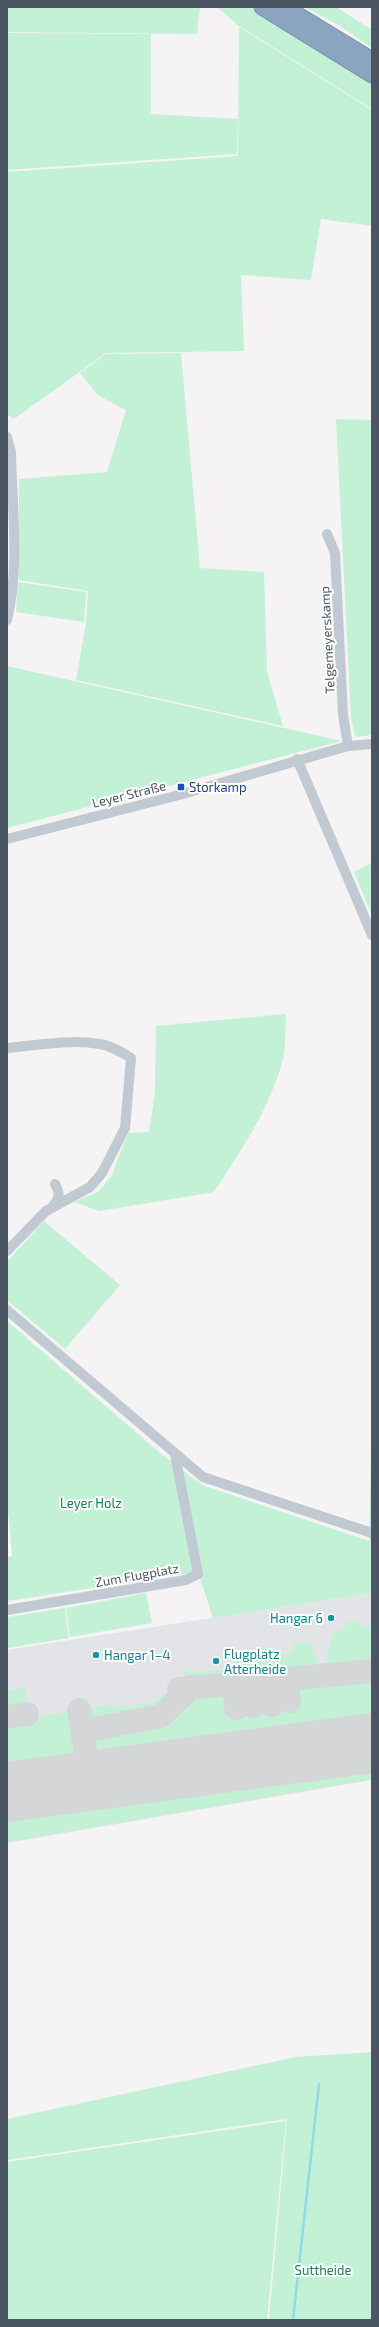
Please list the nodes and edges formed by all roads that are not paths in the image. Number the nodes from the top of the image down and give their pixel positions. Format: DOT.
graph roads {
  1 [pos="262,7"];
  2 [pos="285,7"];
  3 [pos="372,60"];
  4 [pos="372,75"];
  5 [pos="7,437"];
  6 [pos="327,534"];
  7 [pos="7,620"];
  8 [pos="372,744"];
  9 [pos="348,746"];
  10 [pos="297,760"];
  11 [pos="7,839"];
  12 [pos="372,935"];
  13 [pos="7,1048"];
  14 [pos="55,1184"];
  15 [pos="53,1206"];
  16 [pos="7,1251"];
  17 [pos="7,1310"];
  18 [pos="175,1454"];
  19 [pos="372,1533"];
  20 [pos="7,1610"];
  1 -- 4 [label="highway"];
  2 -- 3 [label="highway"];
  5 -- 7 [label="street"];
  6 -- 9 [label="street, Telgemeyerskamp"];
  8 -- 9 [label="street, Leyer Straße"];
  9 -- 10 [label="street, Leyer Straße"];
  10 -- 11 [label="street, Leyer Straße"];
  10 -- 12 [label="street"];
  13 -- 15 [label="street"];
  14 -- 15 [label="street"];
  15 -- 16 [label="street"];
  17 -- 18 [label="street"];
  18 -- 19 [label="street"];
  18 -- 20 [label="street, Zum Flugplatz"];
}
